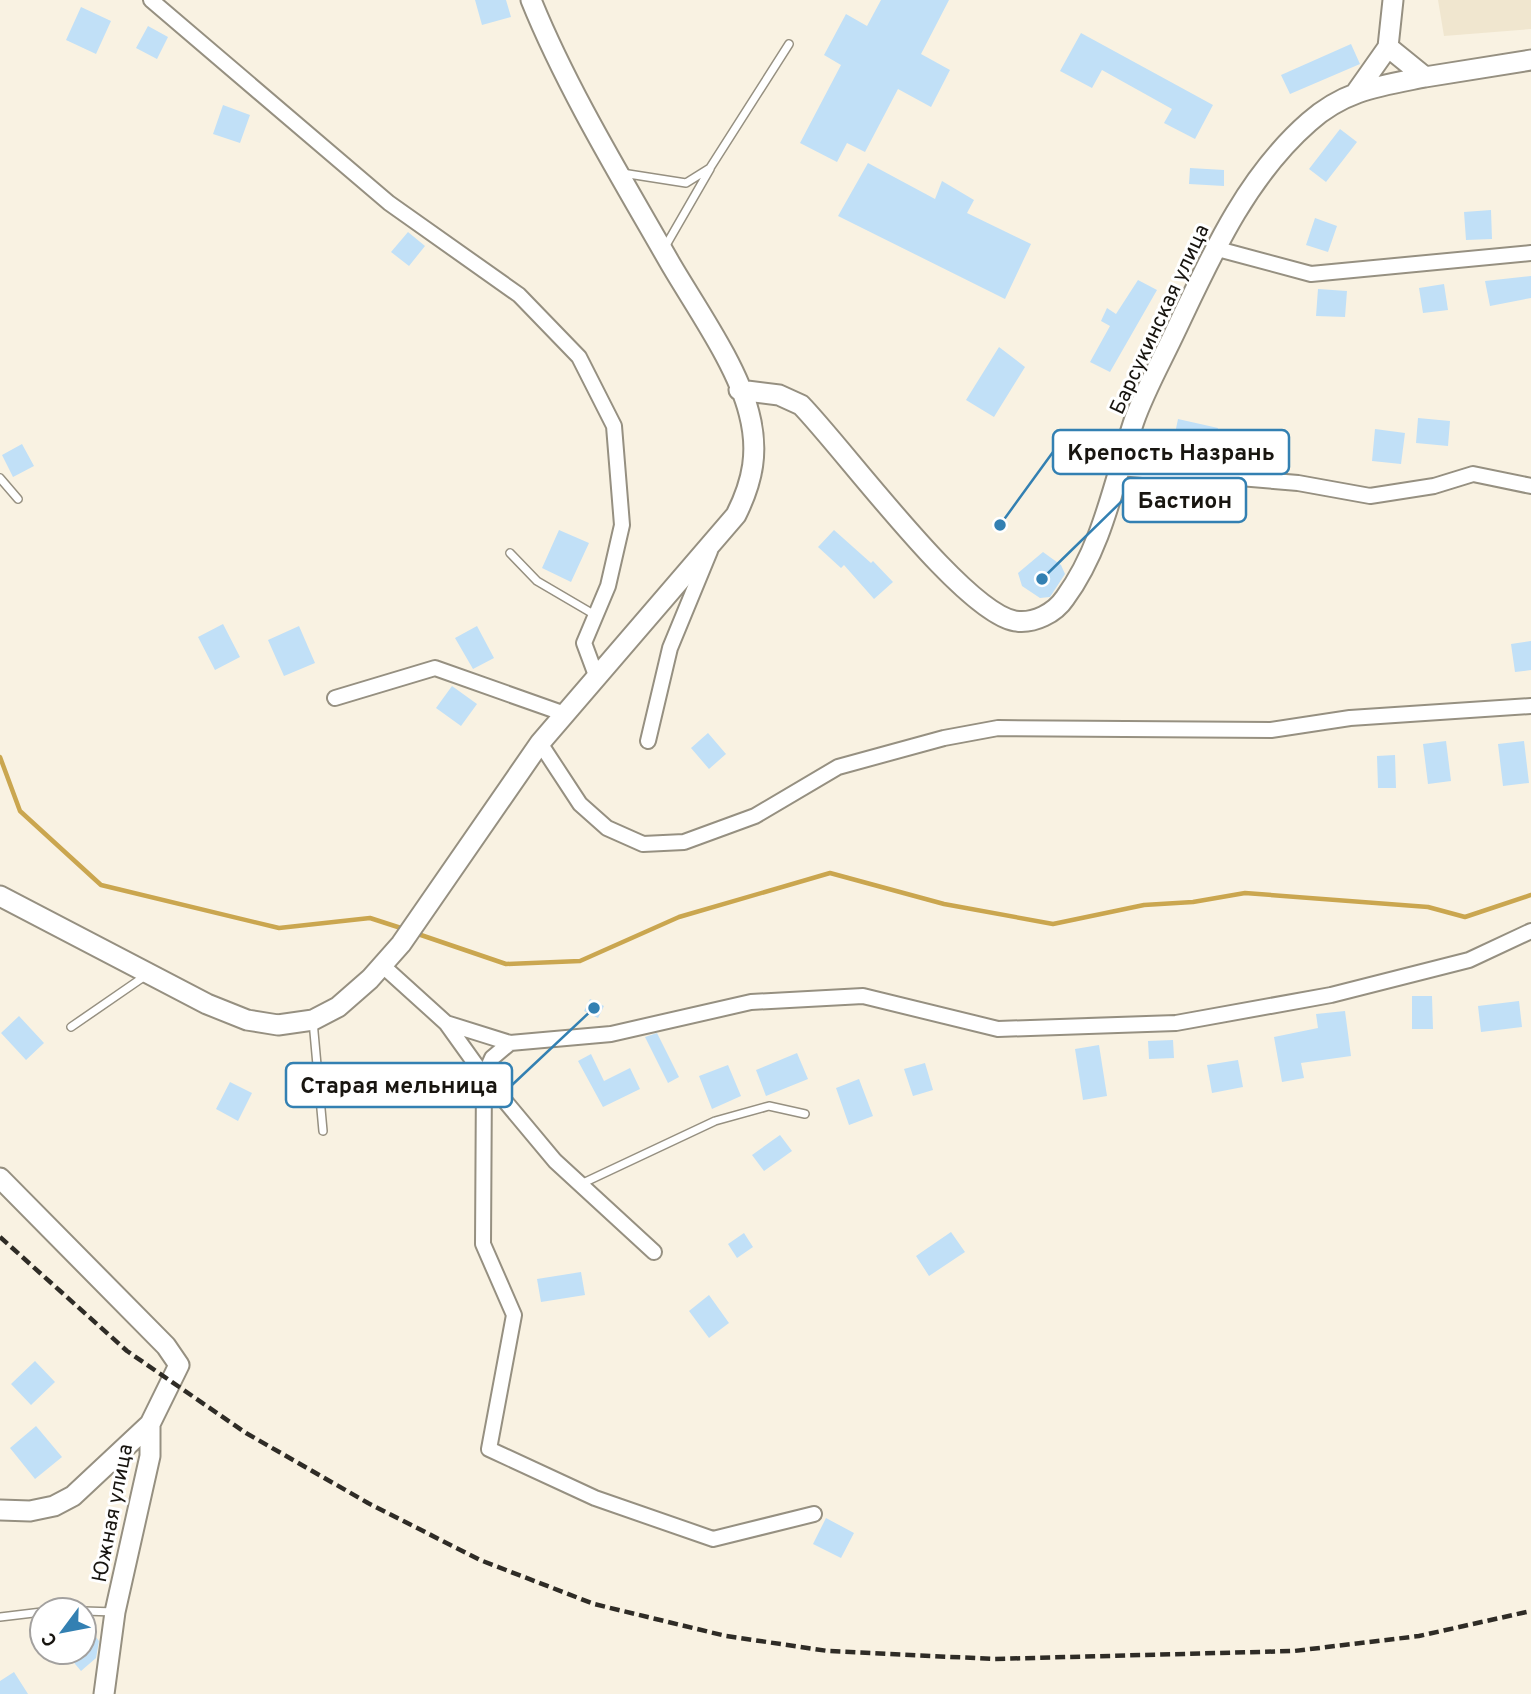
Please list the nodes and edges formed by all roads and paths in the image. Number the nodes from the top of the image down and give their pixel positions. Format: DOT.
graph roads {
  1 [pos="151,0"];
  2 [pos="531,0"];
  3 [pos="1393,0"];
  4 [pos="789,44"];
  5 [pos="1388,47"];
  6 [pos="1531,60"];
  7 [pos="1425,76"];
  8 [pos="1357,91"];
  9 [pos="710,169"];
  10 [pos="621,173"];
  11 [pos="1214,248"];
  12 [pos="663,250"];
  13 [pos="1531,253"];
  14 [pos="740,390"];
  15 [pos="1119,468"];
  16 [pos="0,478"];
  17 [pos="1531,486"];
  18 [pos="18,499"];
  19 [pos="712,546"];
  20 [pos="510,553"];
  21 [pos="596,616"];
  22 [pos="597,678"];
  23 [pos="335,698"];
  24 [pos="1531,706"];
  25 [pos="565,714"];
  26 [pos="648,741"];
  27 [pos="540,743"];
  28 [pos="0,896"];
  29 [pos="1531,931"];
  30 [pos="383,966"];
  31 [pos="149,973"];
  32 [pos="313,1020"];
  33 [pos="446,1023"];
  34 [pos="71,1027"];
  35 [pos="510,1043"];
  36 [pos="484,1076"];
  37 [pos="805,1114"];
  38 [pos="323,1131"];
  39 [pos="0,1178"];
  40 [pos="581,1185"];
  41 [pos="654,1252"];
  42 [pos="150,1424"];
  43 [pos="0,1510"];
  44 [pos="814,1514"];
  45 [pos="98,1611"];
  46 [pos="115,1612"];
  47 [pos="28,1614"];
  48 [pos="0,1617"];
  49 [pos="104,1694"];
  1 -- 21 [label="street"];
  2 -- 10 [label="street"];
  3 -- 5 [label="street, Барсукинская улица"];
  4 -- 9 [label="lane"];
  5 -- 7 [label="street"];
  5 -- 8 [label="street, Барсукинская улица"];
  6 -- 7 [label="street, Барсукинская улица"];
  7 -- 8 [label="street, Барсукинская улица"];
  8 -- 11 [label="street, Барсукинская улица"];
  9 -- 10 [label="lane"];
  9 -- 12 [label="lane"];
  10 -- 12 [label="street"];
  11 -- 13 [label="street"];
  11 -- 15 [label="street, Барсукинская улица"];
  12 -- 14 [label="street"];
  14 -- 15 [label="street, Барсукинская улица"];
  14 -- 19 [label="street"];
  15 -- 17 [label="street"];
  16 -- 18 [label="lane"];
  19 -- 22 [label="street"];
  19 -- 26 [label="street"];
  20 -- 21 [label="lane"];
  21 -- 22 [label="street"];
  22 -- 25 [label="street"];
  23 -- 25 [label="street"];
  24 -- 27 [label="street"];
  25 -- 27 [label="street"];
  27 -- 30 [label="street"];
  28 -- 31 [label="street"];
  29 -- 35 [label="street"];
  30 -- 32 [label="street"];
  30 -- 33 [label="street"];
  31 -- 32 [label="street"];
  31 -- 34 [label="lane"];
  32 -- 38 [label="lane"];
  33 -- 35 [label="street"];
  33 -- 36 [label="street"];
  35 -- 36 [label="street"];
  36 -- 40 [label="street"];
  36 -- 44 [label="street"];
  37 -- 40 [label="lane"];
  39 -- 42 [label="street"];
  40 -- 41 [label="street"];
  42 -- 43 [label="street"];
  42 -- 46 [label="street, Южная улица"];
  45 -- 46 [label="lane"];
  46 -- 49 [label="street, Южная улица"];
  47 -- 48 [label="lane"];
}
